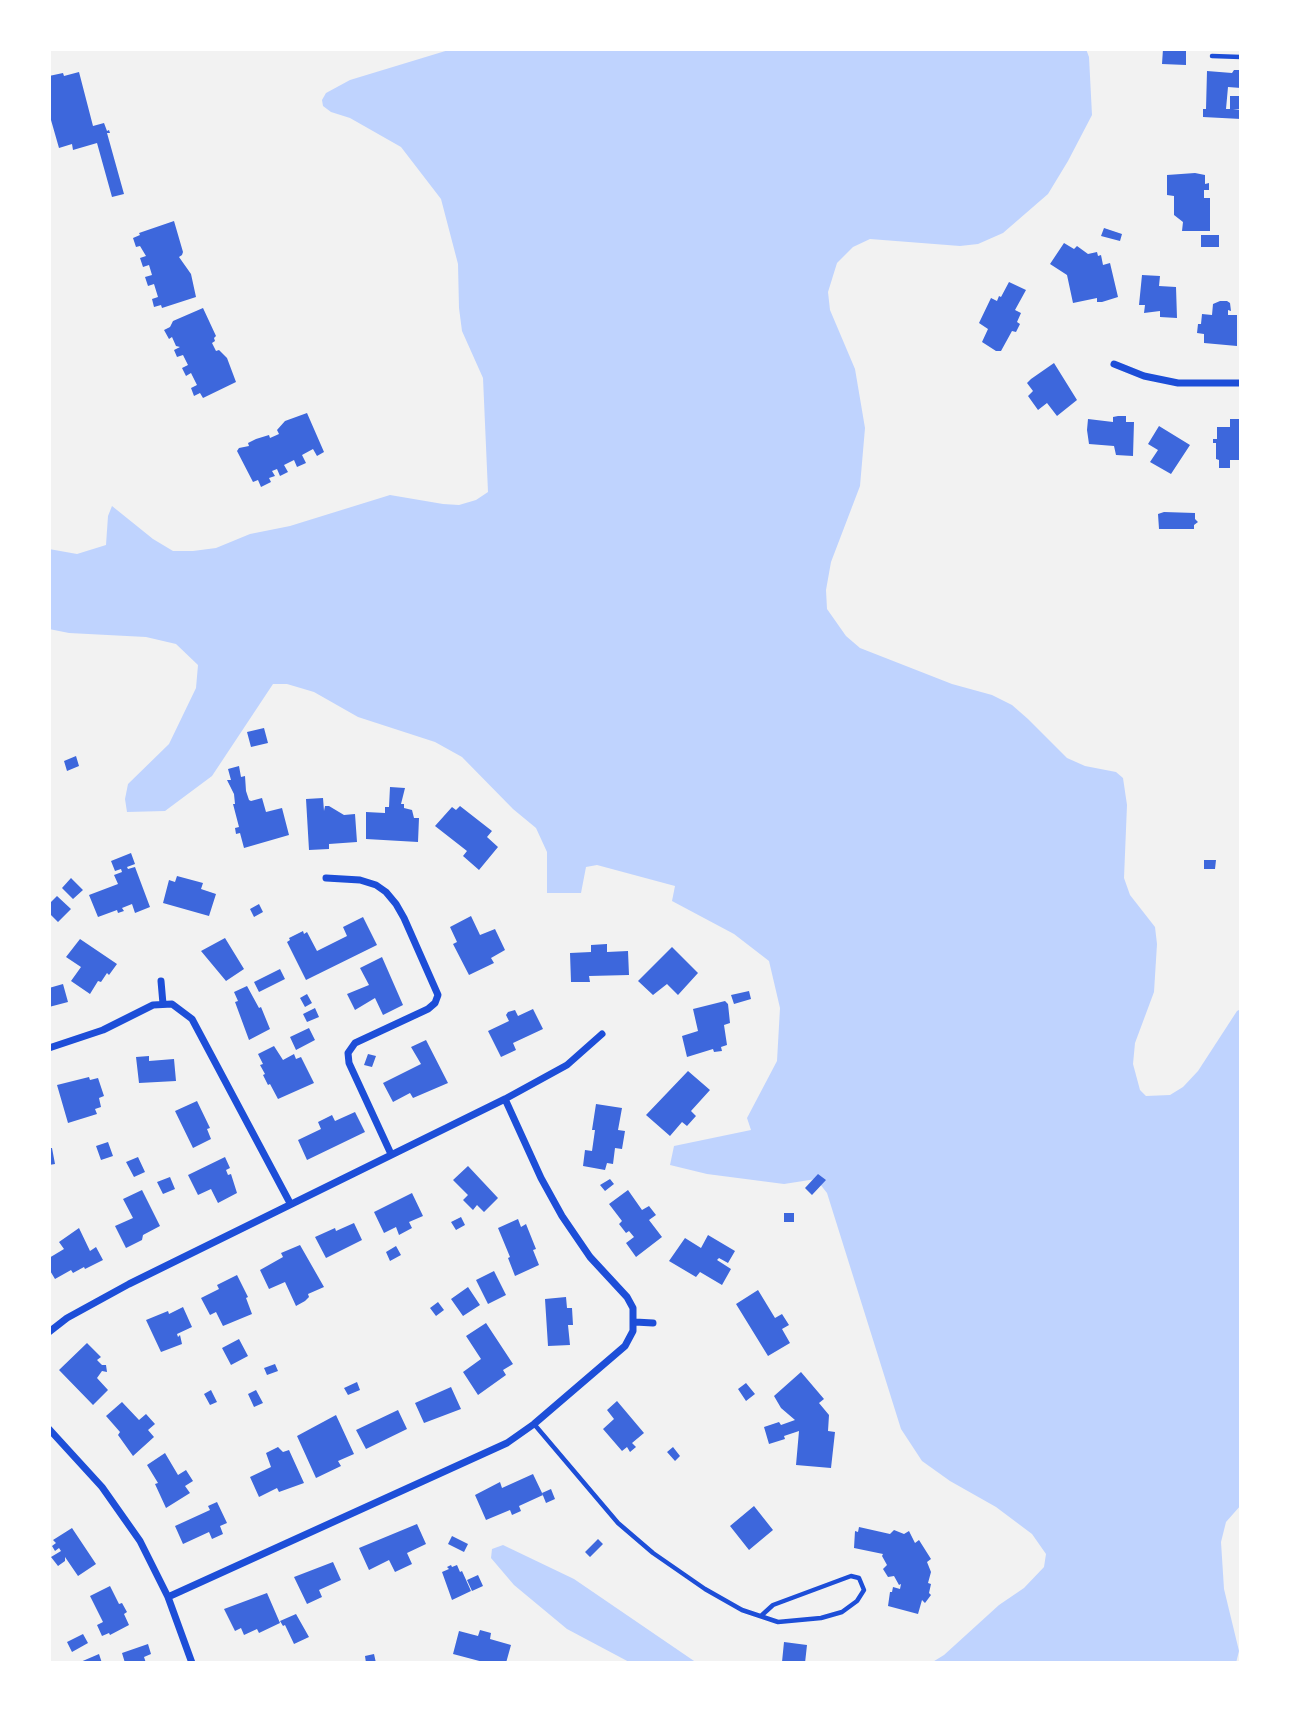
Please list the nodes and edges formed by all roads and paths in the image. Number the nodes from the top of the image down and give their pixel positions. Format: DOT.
graph roads {
  1 [pos="1212,56"];
  2 [pos="1241,57"];
  3 [pos="1114,364"];
  4 [pos="1241,383"];
  5 [pos="326,878"];
  6 [pos="161,981"];
  7 [pos="163,1004"];
  8 [pos="602,1034"];
  9 [pos="49,1048"];
  10 [pos="505,1099"];
  11 [pos="391,1154"];
  12 [pos="290,1203"];
  13 [pos="635,1322"];
  14 [pos="653,1323"];
  15 [pos="49,1332"];
  16 [pos="534,1424"];
  17 [pos="49,1429"];
  18 [pos="168,1597"];
  19 [pos="762,1615"];
  20 [pos="192,1663"];
  1 -- 2 [label="lane"];
  3 -- 4 [label="street"];
  5 -- 11 [label="street"];
  6 -- 7 [label="street"];
  7 -- 9 [label="street"];
  7 -- 12 [label="street"];
  8 -- 10 [label="street"];
  10 -- 11 [label="street"];
  10 -- 13 [label="street"];
  11 -- 12 [label="street"];
  12 -- 15 [label="street"];
  13 -- 14 [label="street"];
  13 -- 16 [label="street"];
  16 -- 18 [label="street"];
  16 -- 19 [label="lane"];
  17 -- 18 [label="street"];
  18 -- 20 [label="street"];
  19 -- 19 [label="lane"];
}
